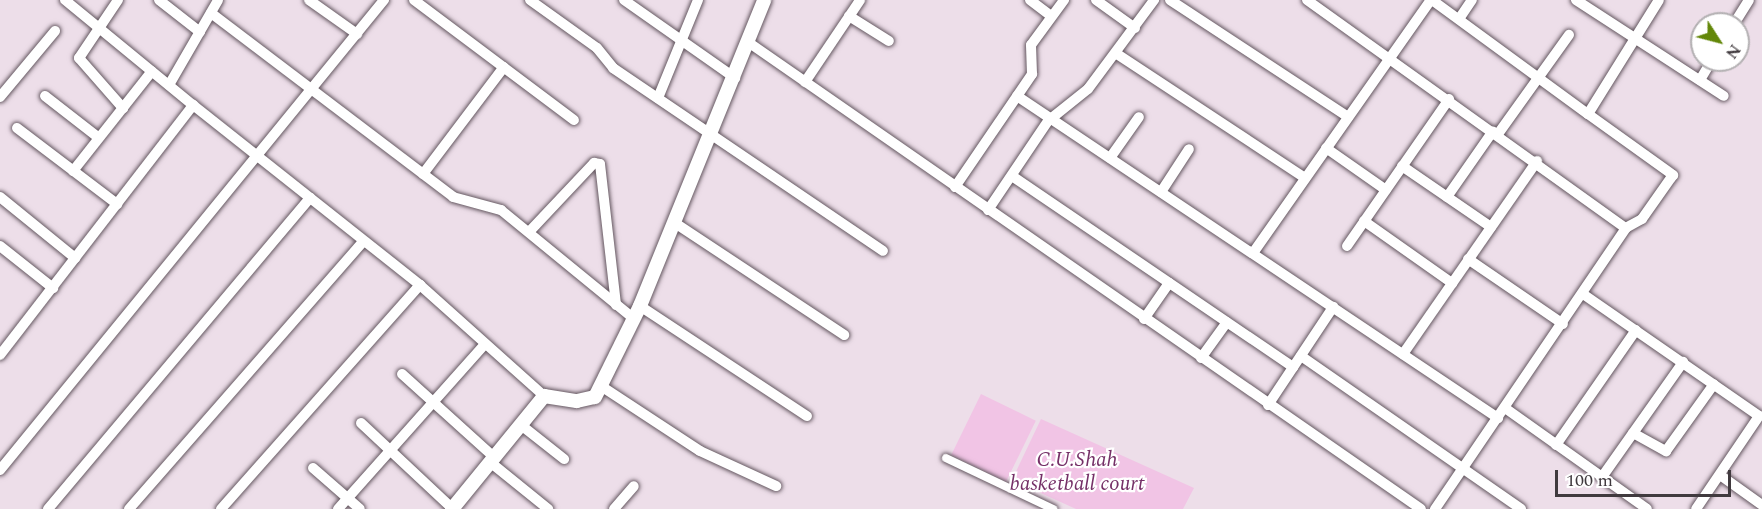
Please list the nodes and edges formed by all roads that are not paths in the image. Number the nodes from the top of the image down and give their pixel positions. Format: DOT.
graph roads {
  1 [pos="65,0"];
  2 [pos="118,0"];
  3 [pos="159,0"];
  4 [pos="218,0"];
  5 [pos="309,0"];
  6 [pos="384,0"];
  7 [pos="414,0"];
  8 [pos="530,0"];
  9 [pos="624,0"];
  10 [pos="698,0"];
  11 [pos="764,0"];
  12 [pos="860,0"];
  13 [pos="1030,0"];
  14 [pos="1064,0"];
  15 [pos="1096,0"];
  16 [pos="1154,0"];
  17 [pos="1170,0"];
  18 [pos="1307,0"];
  19 [pos="1432,0"];
  20 [pos="1472,0"];
  21 [pos="1659,0"];
  22 [pos="1581,1"];
  23 [pos="211,13"];
  24 [pos="849,16"];
  25 [pos="1051,16"];
  26 [pos="1460,19"];
  27 [pos="99,27"];
  28 [pos="1135,28"];
  29 [pos="55,31"];
  30 [pos="200,32"];
  31 [pos="357,34"];
  32 [pos="1569,35"];
  33 [pos="1635,38"];
  34 [pos="681,40"];
  35 [pos="889,41"];
  36 [pos="748,42"];
  37 [pos="1117,54"];
  38 [pos="1389,57"];
  39 [pos="504,67"];
  40 [pos="152,71"];
  41 [pos="1705,72"];
  42 [pos="1539,77"];
  43 [pos="735,78"];
  44 [pos="1700,80"];
  45 [pos="806,82"];
  46 [pos="169,85"];
  47 [pos="312,90"];
  48 [pos="45,96"];
  49 [pos="1017,96"];
  50 [pos="1724,96"];
  51 [pos="0,98"];
  52 [pos="658,98"];
  53 [pos="1449,99"];
  54 [pos="193,105"];
  55 [pos="123,108"];
  56 [pos="1588,114"];
  57 [pos="1139,117"];
  58 [pos="1348,117"];
  59 [pos="1051,119"];
  60 [pos="574,120"];
  61 [pos="17,128"];
  62 [pos="1496,132"];
  63 [pos="712,134"];
  64 [pos="99,138"];
  65 [pos="1326,148"];
  66 [pos="1189,149"];
  67 [pos="258,157"];
  68 [pos="1110,158"];
  69 [pos="1537,161"];
  70 [pos="1402,166"];
  71 [pos="73,171"];
  72 [pos="423,174"];
  73 [pos="1012,176"];
  74 [pos="1305,178"];
  75 [pos="955,187"];
  76 [pos="1386,190"];
  77 [pos="1161,192"];
  78 [pos="0,197"];
  79 [pos="1447,197"];
  80 [pos="310,198"];
  81 [pos="117,204"];
  82 [pos="988,210"];
  83 [pos="1364,221"];
  84 [pos="675,223"];
  85 [pos="1491,227"];
  86 [pos="1626,228"];
  87 [pos="529,232"];
  88 [pos="364,241"];
  89 [pos="0,246"];
  90 [pos="1347,246"];
  91 [pos="883,251"];
  92 [pos="1253,254"];
  93 [pos="75,258"];
  94 [pos="1468,259"];
  95 [pos="1169,283"];
  96 [pos="1452,283"];
  97 [pos="420,285"];
  98 [pos="53,288"];
  99 [pos="1583,294"];
  100 [pos="616,305"];
  101 [pos="640,306"];
  102 [pos="1333,307"];
  103 [pos="634,319"];
  104 [pos="1144,319"];
  105 [pos="1227,322"];
  106 [pos="1563,324"];
  107 [pos="1636,330"];
  108 [pos="844,335"];
  109 [pos="485,344"];
  110 [pos="2,349"];
  111 [pos="1402,354"];
  112 [pos="1301,356"];
  113 [pos="1202,358"];
  114 [pos="1683,362"];
  115 [pos="1293,367"];
  116 [pos="402,374"];
  117 [pos="1714,384"];
  118 [pos="601,387"];
  119 [pos="544,396"];
  120 [pos="433,402"];
  121 [pos="1268,405"];
  122 [pos="1505,408"];
  123 [pos="807,416"];
  124 [pos="1498,418"];
  125 [pos="361,423"];
  126 [pos="1760,423"];
  127 [pos="521,425"];
  128 [pos="1633,432"];
  129 [pos="1556,445"];
  130 [pos="390,451"];
  131 [pos="946,458"];
  132 [pos="564,459"];
  133 [pos="492,460"];
  134 [pos="313,468"];
  135 [pos="1463,469"];
  136 [pos="0,470"];
  137 [pos="1720,475"];
  138 [pos="1602,477"];
  139 [pos="634,486"];
  140 [pos="776,486"];
  141 [pos="347,498"];
  142 [pos="1762,505"];
  143 [pos="48,509"];
  144 [pos="129,509"];
  145 [pos="221,509"];
  146 [pos="338,509"];
  147 [pos="360,509"];
  148 [pos="452,509"];
  149 [pos="548,509"];
  150 [pos="614,509"];
  151 [pos="1053,509"];
  152 [pos="1421,509"];
  153 [pos="1435,509"];
  154 [pos="1521,509"];
  155 [pos="1647,509"];
  156 [pos="1696,509"];
  1 -- 27 [label="street"];
  2 -- 27 [label="street"];
  3 -- 30 [label="street"];
  4 -- 23 [label="street"];
  5 -- 31 [label="street"];
  6 -- 31 [label="street"];
  7 -- 39 [label="street"];
  8 -- 52 [label="street"];
  9 -- 34 [label="street"];
  10 -- 34 [label="street"];
  11 -- 36 [label="street"];
  12 -- 24 [label="street"];
  13 -- 25 [label="street"];
  14 -- 25 [label="street"];
  15 -- 28 [label="street"];
  16 -- 28 [label="street"];
  17 -- 58 [label="street"];
  18 -- 38 [label="street"];
  19 -- 26 [label="street"];
  19 -- 38 [label="street"];
  20 -- 26 [label="street"];
  21 -- 33 [label="street"];
  22 -- 33 [label="street"];
  23 -- 30 [label="street"];
  23 -- 47 [label="street"];
  24 -- 35 [label="street"];
  24 -- 45 [label="street"];
  25 -- 49 [label="street"];
  26 -- 42 [label="street"];
  27 -- 40 [label="street"];
  27 -- 55 [label="street"];
  28 -- 37 [label="street"];
  29 -- 51 [label="street"];
  30 -- 46 [label="street"];
  31 -- 47 [label="street"];
  32 -- 42 [label="street"];
  33 -- 44 [label="street"];
  33 -- 56 [label="street"];
  34 -- 43 [label="street"];
  34 -- 52 [label="street"];
  36 -- 43 [label="street"];
  36 -- 45 [label="street"];
  37 -- 59 [label="street"];
  37 -- 74 [label="street"];
  38 -- 53 [label="street"];
  38 -- 58 [label="street"];
  39 -- 60 [label="street"];
  39 -- 72 [label="street"];
  40 -- 46 [label="street"];
  40 -- 55 [label="street"];
  41 -- 44 [label="street"];
  42 -- 56 [label="street"];
  42 -- 62 [label="street"];
  43 -- 63 [label="street"];
  44 -- 50 [label="street"];
  45 -- 75 [label="street"];
  46 -- 54 [label="street"];
  47 -- 67 [label="street"];
  47 -- 72 [label="street"];
  48 -- 64 [label="street"];
  49 -- 59 [label="street"];
  49 -- 75 [label="street"];
  52 -- 63 [label="street"];
  53 -- 62 [label="street"];
  53 -- 70 [label="street"];
  54 -- 67 [label="street"];
  54 -- 81 [label="street"];
  55 -- 64 [label="street"];
  56 -- 86 [label="street"];
  57 -- 68 [label="street"];
  58 -- 65 [label="street"];
  59 -- 68 [label="street"];
  59 -- 73 [label="street"];
  61 -- 71 [label="street"];
  62 -- 69 [label="street"];
  62 -- 79 [label="street"];
  63 -- 84 [label="street"];
  63 -- 91 [label="street"];
  64 -- 71 [label="street"];
  65 -- 74 [label="street"];
  65 -- 76 [label="street"];
  66 -- 77 [label="street"];
  67 -- 80 [label="street"];
  67 -- 136 [label="street"];
  68 -- 77 [label="street"];
  69 -- 85 [label="street"];
  69 -- 86 [label="street"];
  70 -- 76 [label="street"];
  70 -- 79 [label="street"];
  71 -- 81 [label="street"];
  72 -- 87 [label="street"];
  73 -- 82 [label="street"];
  73 -- 95 [label="street"];
  74 -- 92 [label="street"];
  75 -- 82 [label="street"];
  76 -- 83 [label="street"];
  77 -- 92 [label="street"];
  78 -- 93 [label="street"];
  79 -- 85 [label="street"];
  80 -- 88 [label="street"];
  80 -- 143 [label="street"];
  81 -- 93 [label="street"];
  82 -- 104 [label="street"];
  83 -- 90 [label="street"];
  83 -- 96 [label="street"];
  84 -- 101 [label="street"];
  84 -- 108 [label="street"];
  85 -- 94 [label="street"];
  86 -- 99 [label="street"];
  87 -- 100 [label="street"];
  87 -- 100 [label="street"];
  88 -- 97 [label="street"];
  88 -- 144 [label="street"];
  89 -- 98 [label="street"];
  92 -- 102 [label="street"];
  93 -- 98 [label="street"];
  94 -- 96 [label="street"];
  94 -- 106 [label="street"];
  95 -- 104 [label="street"];
  95 -- 105 [label="street"];
  96 -- 111 [label="street"];
  97 -- 109 [label="street"];
  97 -- 145 [label="street"];
  98 -- 110 [label="street"];
  99 -- 106 [label="street"];
  99 -- 107 [label="street"];
  100 -- 103 [label="street"];
  101 -- 103 [label="street"];
  101 -- 123 [label="street"];
  102 -- 111 [label="street"];
  102 -- 112 [label="street"];
  103 -- 118 [label="street"];
  104 -- 113 [label="street"];
  105 -- 113 [label="street"];
  105 -- 115 [label="street"];
  106 -- 122 [label="street"];
  107 -- 114 [label="street"];
  107 -- 129 [label="street"];
  109 -- 119 [label="street"];
  109 -- 120 [label="street"];
  111 -- 124 [label="street"];
  112 -- 115 [label="street"];
  112 -- 135 [label="street"];
  113 -- 121 [label="street"];
  114 -- 117 [label="street"];
  114 -- 128 [label="street"];
  115 -- 121 [label="street"];
  116 -- 120 [label="street"];
  117 -- 126 [label="street"];
  117 -- 128 [label="street"];
  118 -- 119 [label="street"];
  118 -- 140 [label="street"];
  119 -- 127 [label="street"];
  120 -- 130 [label="street"];
  120 -- 133 [label="street"];
  121 -- 152 [label="street"];
  122 -- 124 [label="street"];
  122 -- 129 [label="street"];
  124 -- 135 [label="street"];
  125 -- 130 [label="street"];
  126 -- 137 [label="street"];
  127 -- 132 [label="street"];
  127 -- 133 [label="street"];
  128 -- 138 [label="street"];
  129 -- 138 [label="street"];
  130 -- 141 [label="street"];
  130 -- 148 [label="street"];
  131 -- 151 [label="street"];
  133 -- 148 [label="street"];
  133 -- 149 [label="street"];
  134 -- 141 [label="street"];
  135 -- 153 [label="street"];
  135 -- 154 [label="street"];
  137 -- 142 [label="street"];
  137 -- 156 [label="street"];
  138 -- 155 [label="street"];
  139 -- 150 [label="street"];
  141 -- 146 [label="street"];
  141 -- 147 [label="street"];
}
